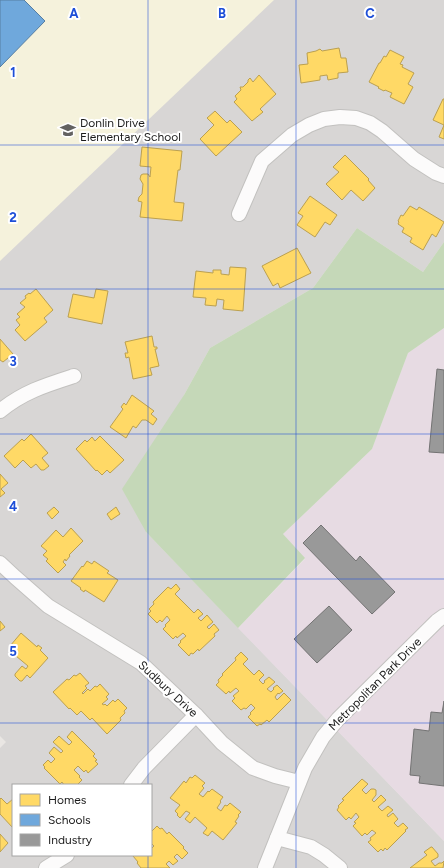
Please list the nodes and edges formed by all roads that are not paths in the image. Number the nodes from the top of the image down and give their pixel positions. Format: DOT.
graph roads {
  1 [pos="444,176"];
  2 [pos="239,214"];
  3 [pos="74,376"];
  4 [pos="0,411"];
  5 [pos="0,563"];
  6 [pos="444,616"];
  7 [pos="196,715"];
  8 [pos="299,782"];
  9 [pos="132,784"];
  10 [pos="277,838"];
  11 [pos="65,856"];
  12 [pos="46,868"];
  13 [pos="265,868"];
  14 [pos="340,868"];
  1 -- 2 [label="street"];
  3 -- 4 [label="street"];
  5 -- 7 [label="street, Sudbury Drive"];
  6 -- 8 [label="street, Metropolitan Park Drive"];
  7 -- 8 [label="street, Sudbury Drive"];
  7 -- 9 [label="street"];
  8 -- 10 [label="street, Metropolitan Park Drive"];
  10 -- 13 [label="street, Metropolitan Park Drive"];
  10 -- 14 [label="street"];
  11 -- 12 [label="street"];
}
